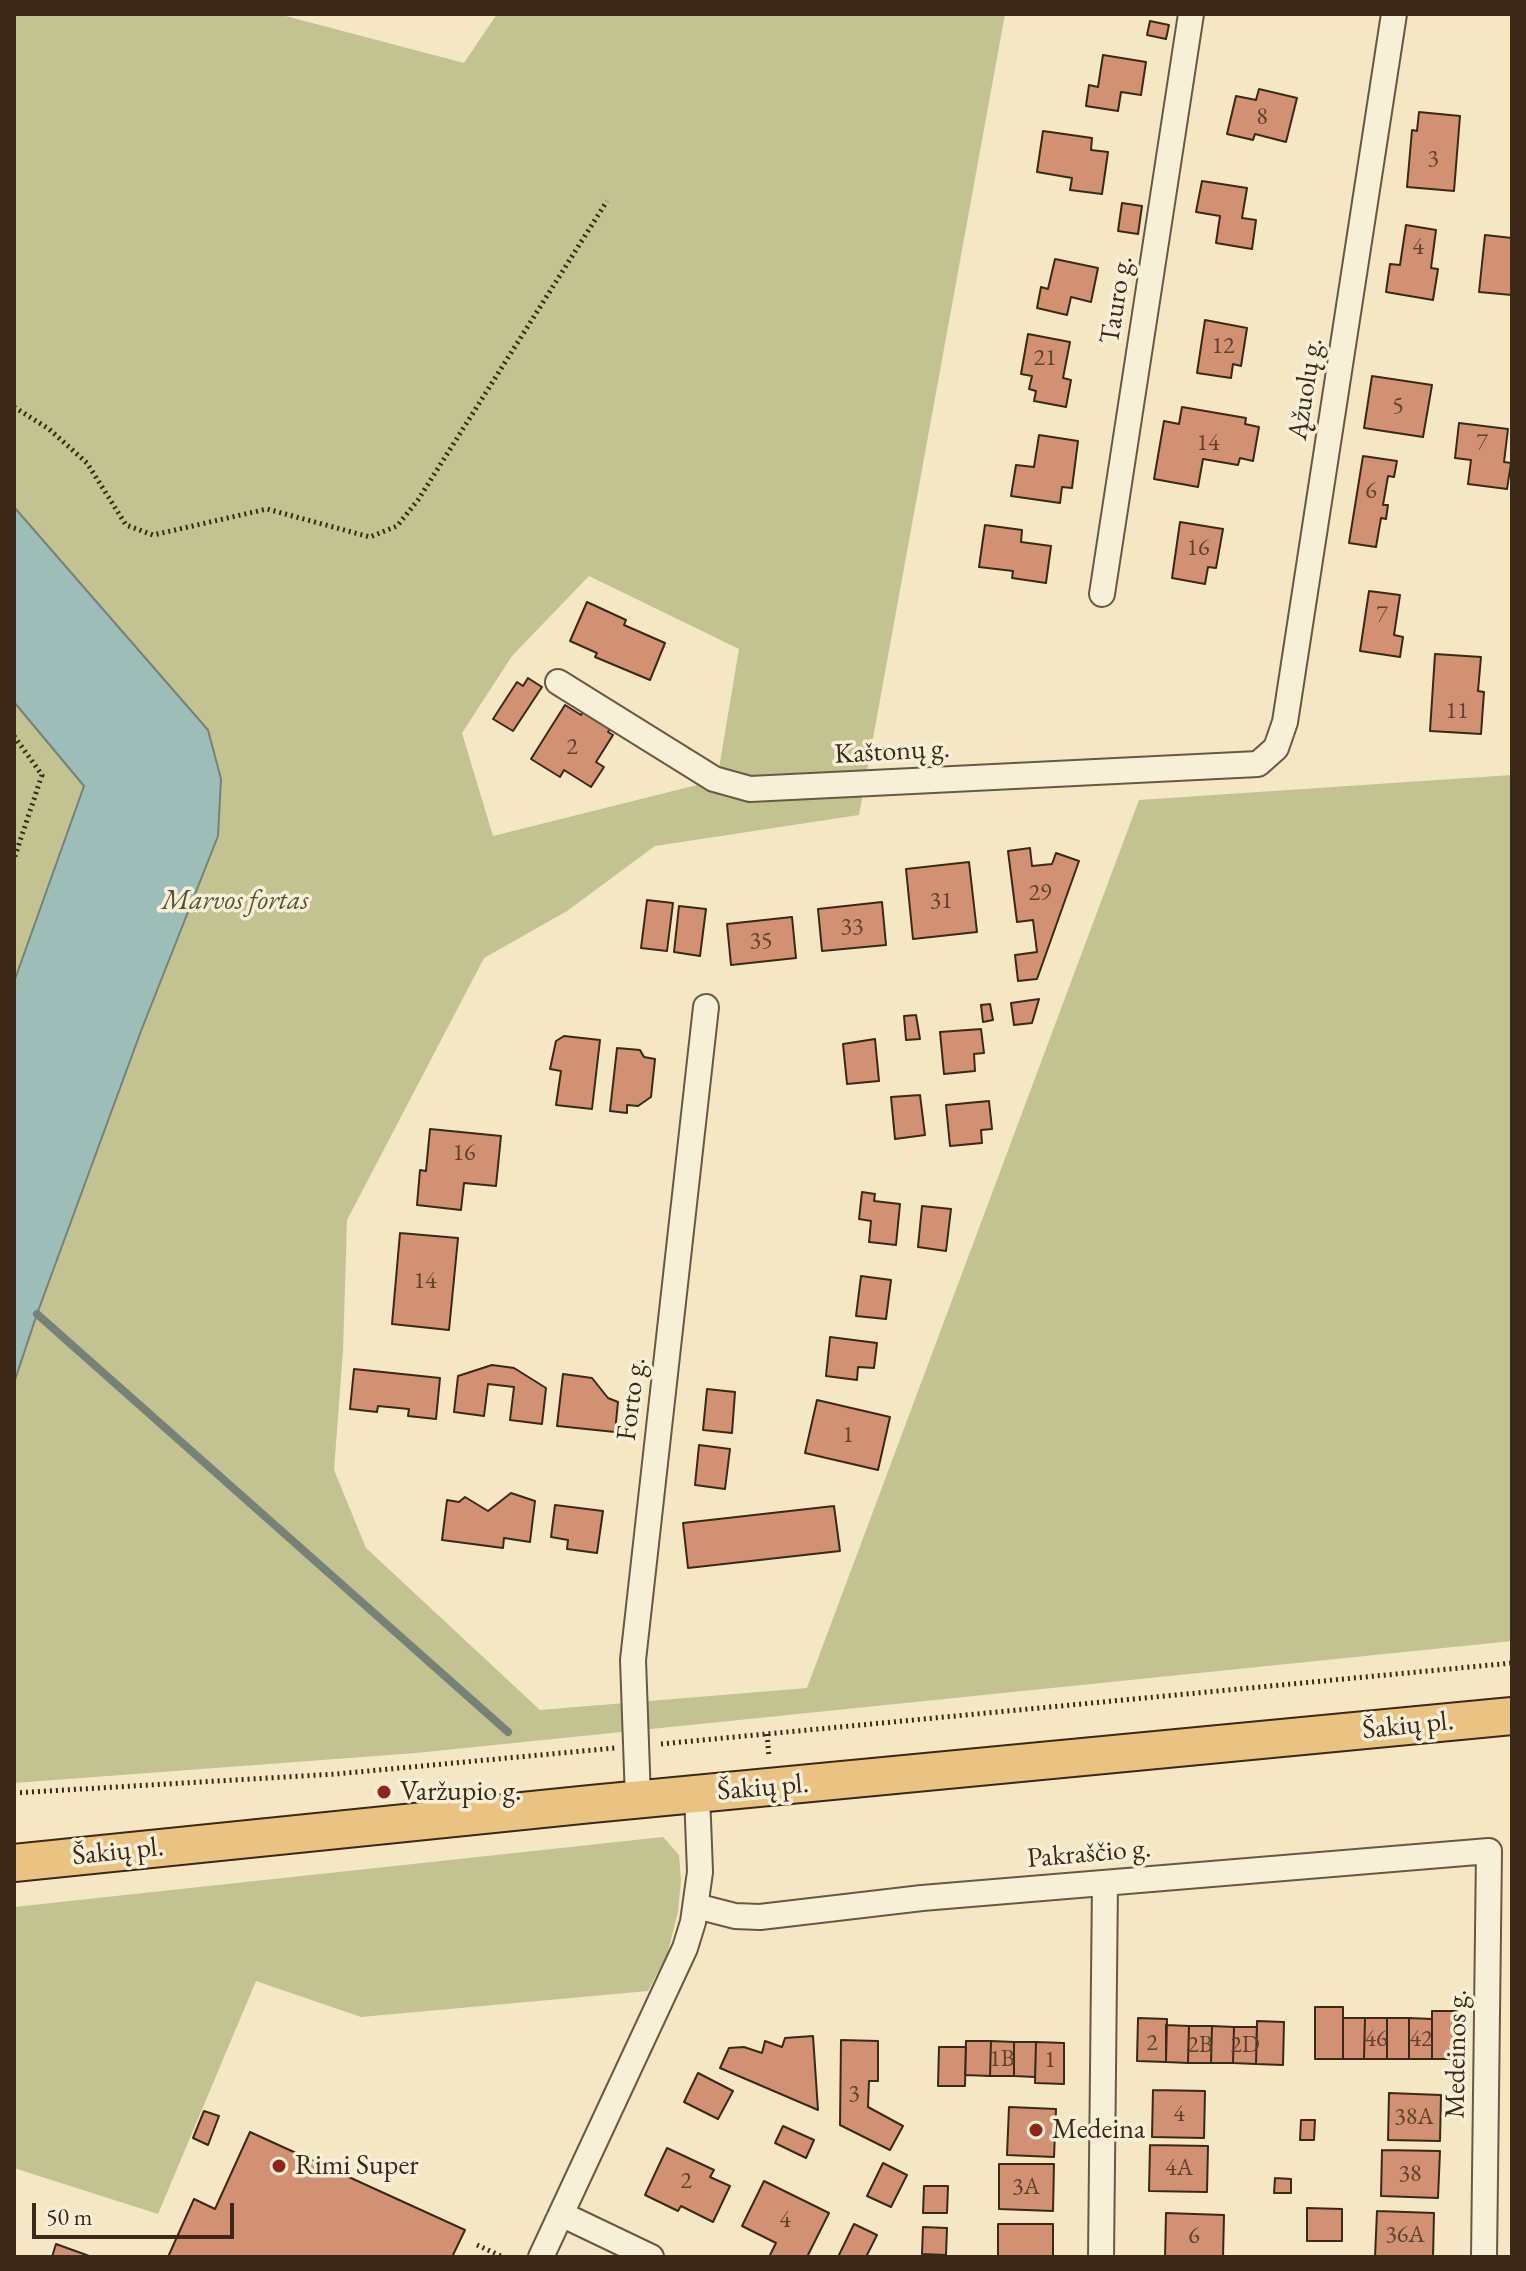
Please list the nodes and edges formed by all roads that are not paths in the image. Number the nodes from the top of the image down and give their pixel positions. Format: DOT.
graph roads {
  1 [pos="1191,14"];
  2 [pos="1394,14"];
  3 [pos="1102,594"];
  4 [pos="558,682"];
  5 [pos="1258,764"];
  6 [pos="706,1007"];
  7 [pos="1512,1716"];
  8 [pos="697,1794"];
  9 [pos="638,1799"];
  10 [pos="1489,1851"];
  11 [pos="14,1863"];
  12 [pos="1105,1883"];
  13 [pos="696,1906"];
  14 [pos="561,2214"];
  15 [pos="541,2257"];
  16 [pos="651,2257"];
  17 [pos="1101,2257"];
  18 [pos="1484,2257"];
  1 -- 3 [label="street, Tauro g."];
  2 -- 5 [label="street, Ąžuolų g."];
  4 -- 5 [label="street, Kaštonų g."];
  6 -- 9 [label="street, Forto g."];
  7 -- 8 [label="main road, Šakių pl."];
  8 -- 9 [label="main road, Šakių pl."];
  8 -- 13 [label="street"];
  9 -- 11 [label="main road, Šakių pl."];
  10 -- 12 [label="street, Pakraščio g."];
  10 -- 18 [label="street, Medeinos g."];
  12 -- 13 [label="street, Pakraščio g."];
  12 -- 17 [label="street"];
  13 -- 14 [label="street"];
  14 -- 15 [label="street"];
  14 -- 16 [label="street"];
}
